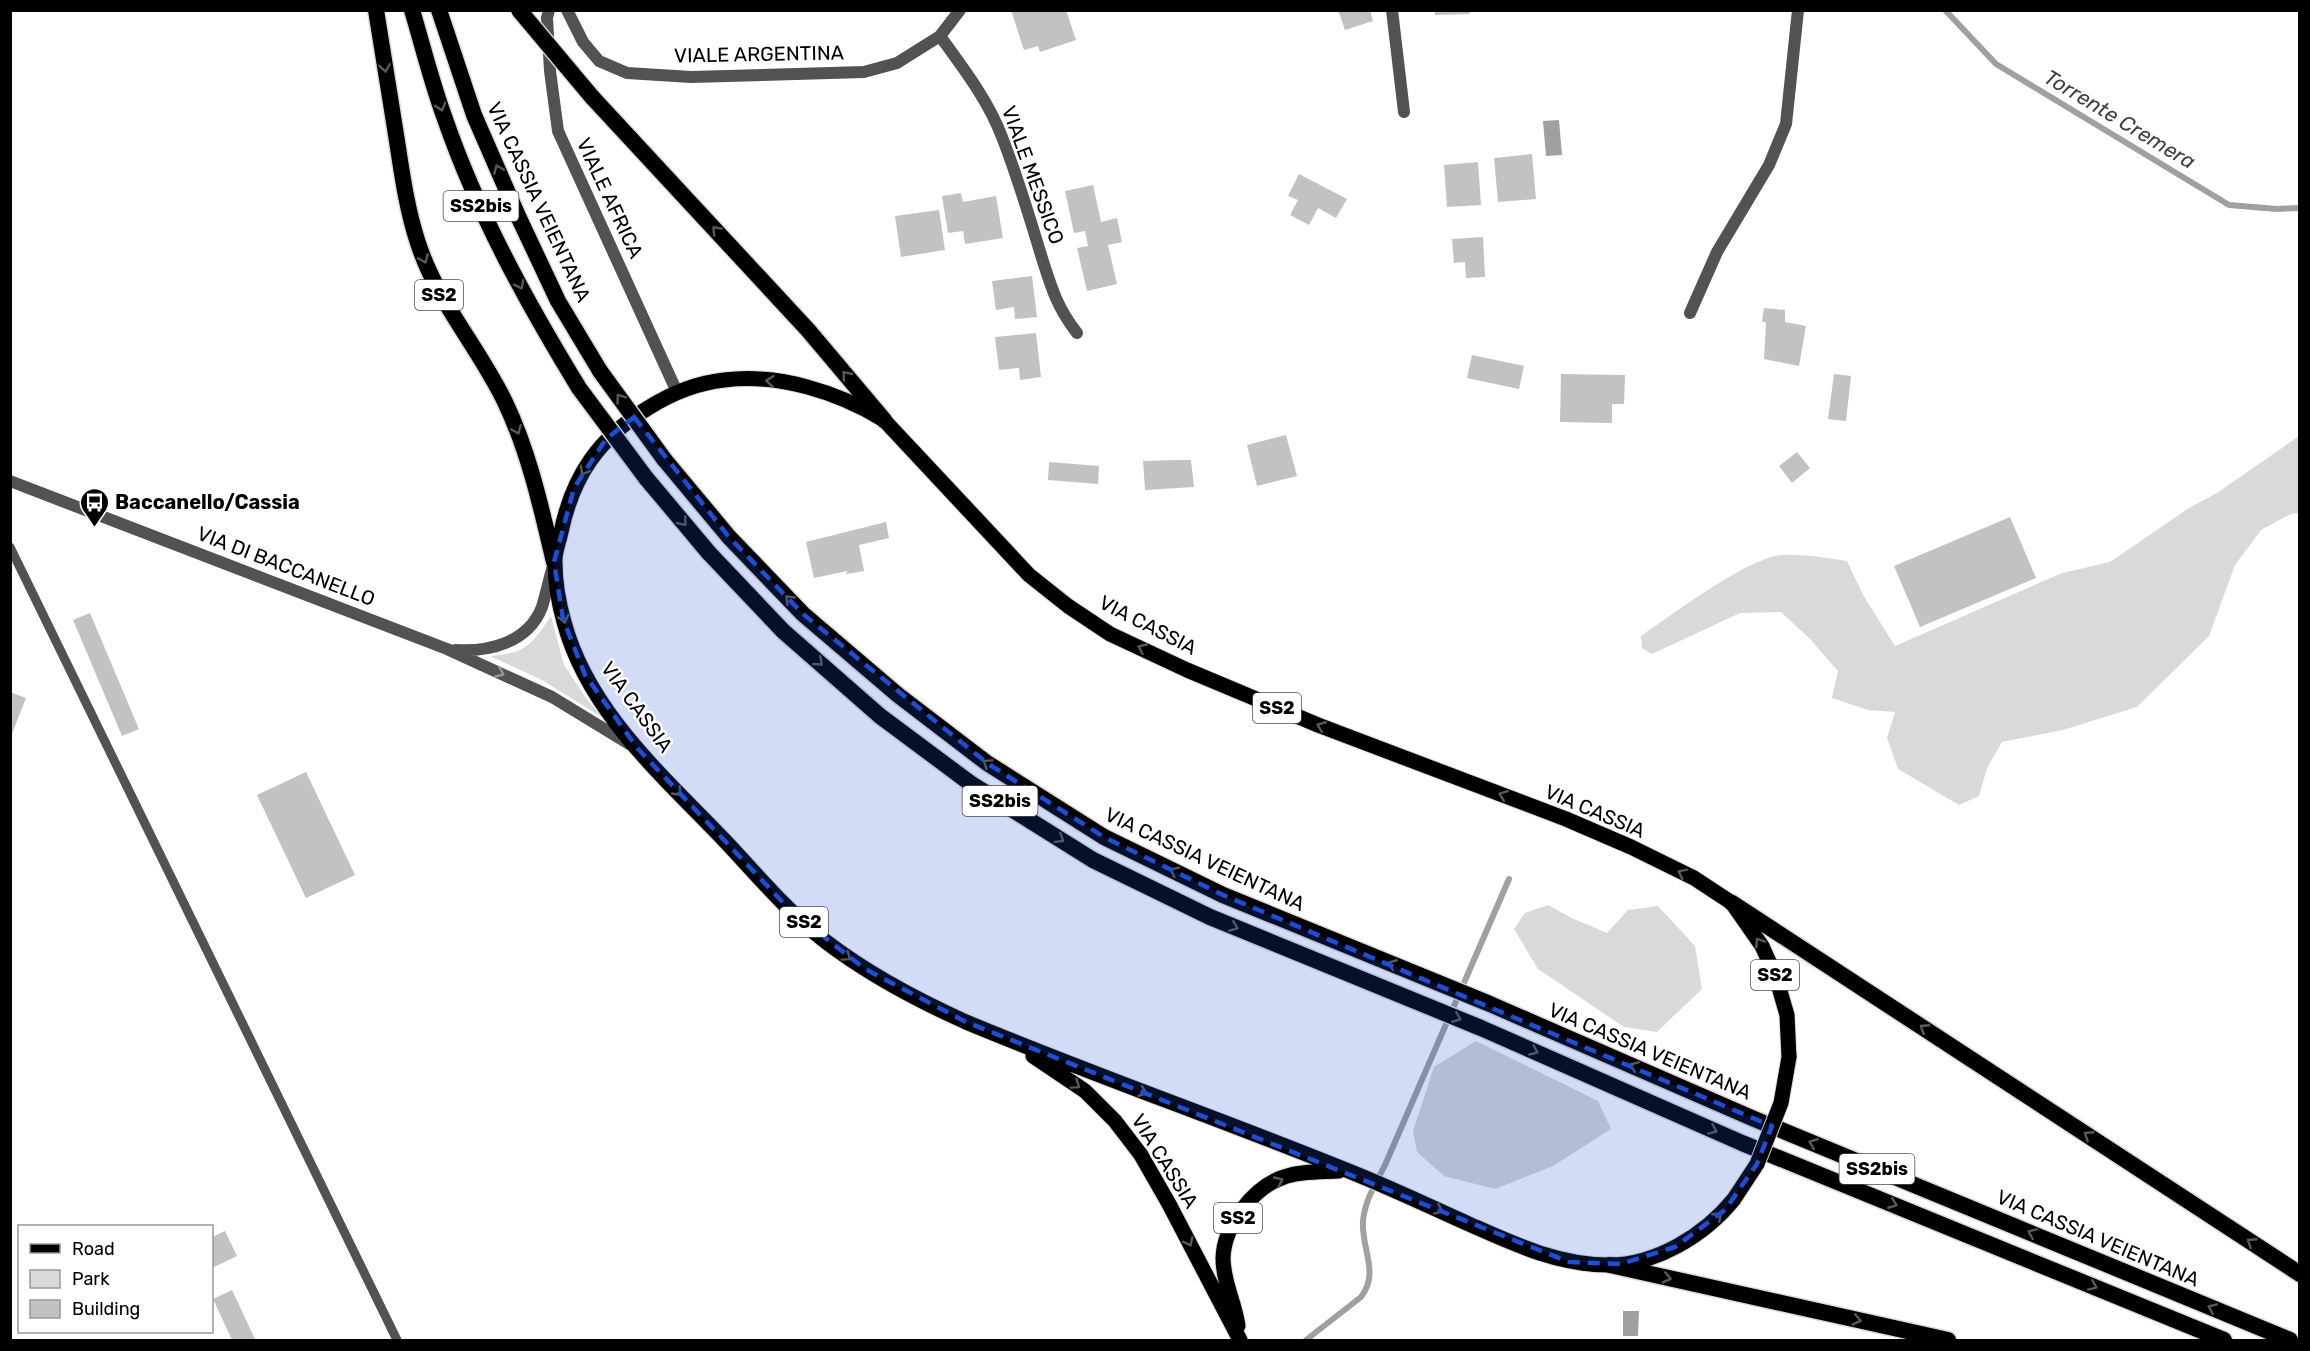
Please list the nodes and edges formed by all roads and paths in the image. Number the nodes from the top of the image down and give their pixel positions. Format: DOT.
graph roads {
  1 [pos="376,10"];
  2 [pos="412,10"];
  3 [pos="439,10"];
  4 [pos="519,10"];
  5 [pos="549,10"];
  6 [pos="567,10"];
  7 [pos="960,10"];
  8 [pos="1392,10"];
  9 [pos="1798,10"];
  10 [pos="940,36"];
  11 [pos="1404,112"];
  12 [pos="1690,312"];
  13 [pos="1077,333"];
  14 [pos="677,392"];
  15 [pos="884,420"];
  16 [pos="10,480"];
  17 [pos="10,548"];
  18 [pos="554,561"];
  19 [pos="447,649"];
  20 [pos="638,750"];
  21 [pos="1732,903"];
  22 [pos="1010,1041"];
  23 [pos="1349,1171"];
  24 [pos="1610,1265"];
  25 [pos="2300,1274"];
  26 [pos="397,1341"];
  27 [pos="1240,1341"];
  28 [pos="1948,1341"];
  29 [pos="2224,1341"];
  30 [pos="2290,1341"];
  1 -- 18 [label="highway, SS2, one-way"];
  2 -- 29 [label="highway, SS2bis, one-way, bridge"];
  30 -- 3 [label="highway, VIA CASSIA VEIENTANA / SS2bis, one-way, bridge"];
  15 -- 4 [label="highway, SS2, one-way, bridge"];
  5 -- 14 [label="street, VIALE AFRICA"];
  6 -- 10 [label="street, VIALE ARGENTINA"];
  7 -- 10 [label="street, VIALE ARGENTINA"];
  8 -- 11 [label="street"];
  9 -- 12 [label="street"];
  10 -- 13 [label="street, VIALE MESSICO"];
  15 -- 14 [label="main road, VIA CASSIA / SS2, one-way"];
  14 -- 18 [label="main road, VIA CASSIA / SS2, one-way"];
  21 -- 15 [label="main road, VIA CASSIA / SS2, one-way"];
  16 -- 19 [label="street, VIA DI BACCANELLO"];
  17 -- 26 [label="lane"];
  18 -- 19 [label="street, VIA DI BACCANELLO"];
  18 -- 20 [label="main road, VIA CASSIA / SS2, one-way"];
  19 -- 20 [label="street, VIA DI BACCANELLO, one-way"];
  20 -- 22 [label="main road, VIA CASSIA / SS2, one-way"];
  24 -- 21 [label="main road, VIA CASSIA / SS2, one-way, bridge"];
  25 -- 21 [label="highway, one-way"];
  22 -- 23 [label="main road, VIA CASSIA / SS2, one-way"];
  22 -- 27 [label="main road, VIA CASSIA / SS2, one-way"];
  23 -- 24 [label="main road, VIA CASSIA / SS2, one-way"];
  27 -- 23 [label="main road, VIA CASSIA / SS2, one-way"];
  24 -- 28 [label="highway, one-way"];
}
